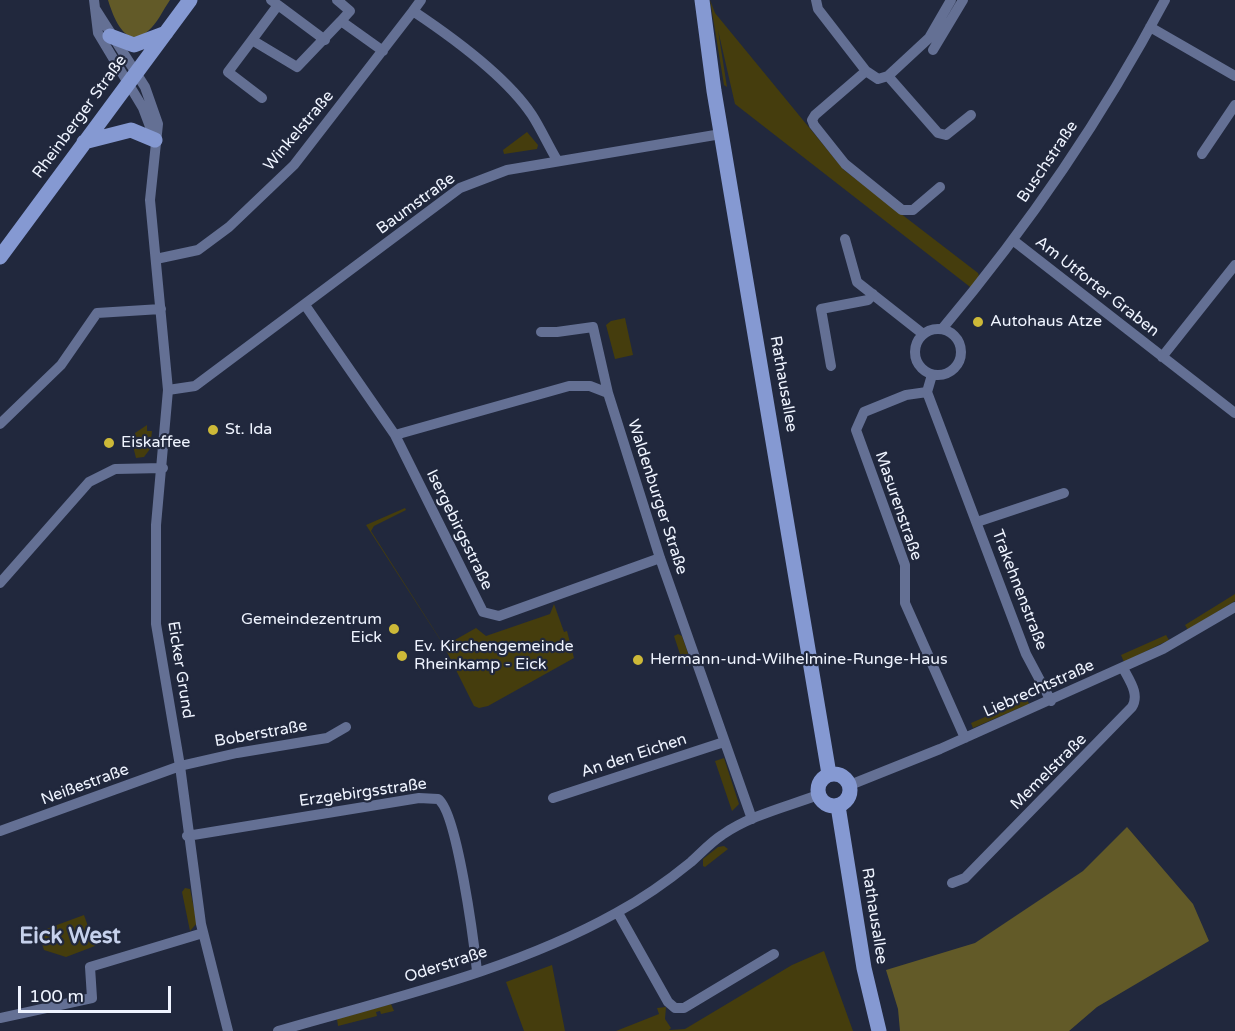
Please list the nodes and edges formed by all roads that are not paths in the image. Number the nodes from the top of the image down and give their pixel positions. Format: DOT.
graph roads {
  1 [pos="190,0"];
  2 [pos="337,0"];
  3 [pos="358,0"];
  4 [pos="421,0"];
  5 [pos="702,0"];
  6 [pos="816,0"];
  7 [pos="951,0"];
  8 [pos="963,0"];
  9 [pos="1165,0"];
  10 [pos="274,2"];
  11 [pos="95,5"];
  12 [pos="350,10"];
  13 [pos="413,11"];
  14 [pos="341,21"];
  15 [pos="1150,27"];
  16 [pos="165,33"];
  17 [pos="110,36"];
  18 [pos="252,40"];
  19 [pos="325,40"];
  20 [pos="933,50"];
  21 [pos="383,51"];
  22 [pos="866,71"];
  23 [pos="888,76"];
  24 [pos="1235,76"];
  25 [pos="131,79"];
  26 [pos="262,98"];
  27 [pos="1235,105"];
  28 [pos="971,115"];
  29 [pos="722,134"];
  30 [pos="155,140"];
  31 [pos="84,142"];
  32 [pos="1202,154"];
  33 [pos="556,160"];
  34 [pos="940,187"];
  35 [pos="845,239"];
  36 [pos="1014,241"];
  37 [pos="0,257"];
  38 [pos="156,259"];
  39 [pos="1235,265"];
  40 [pos="873,294"];
  41 [pos="305,305"];
  42 [pos="161,309"];
  43 [pos="942,329"];
  44 [pos="541,332"];
  45 [pos="923,334"];
  46 [pos="1162,357"];
  47 [pos="831,366"];
  48 [pos="932,375"];
  49 [pos="168,390"];
  50 [pos="927,392"];
  51 [pos="608,393"];
  52 [pos="1235,413"];
  53 [pos="0,424"];
  54 [pos="395,435"];
  55 [pos="163,468"];
  56 [pos="1064,493"];
  57 [pos="977,522"];
  58 [pos="660,558"];
  59 [pos="0,583"];
  60 [pos="1235,607"];
  61 [pos="1123,668"];
  62 [pos="1051,701"];
  63 [pos="346,727"];
  64 [pos="965,738"];
  65 [pos="724,742"];
  66 [pos="180,766"];
  67 [pos="829,774"];
  68 [pos="850,785"];
  69 [pos="818,795"];
  70 [pos="553,798"];
  71 [pos="838,806"];
  72 [pos="752,819"];
  73 [pos="0,831"];
  74 [pos="187,836"];
  75 [pos="952,883"];
  76 [pos="618,913"];
  77 [pos="203,933"];
  78 [pos="774,954"];
  79 [pos="477,971"];
  80 [pos="0,1018"];
  81 [pos="228,1031"];
  82 [pos="278,1031"];
  83 [pos="879,1031"];
  1 -- 16 [label="street, Rheinberger Straße"];
  2 -- 12 [label="street"];
  3 -- 12 [label="street"];
  4 -- 13 [label="street, Winkelstraße"];
  5 -- 29 [label="street, Rathausallee"];
  6 -- 22 [label="street"];
  7 -- 23 [label="street"];
  8 -- 20 [label="street"];
  9 -- 15 [label="street, Buschstraße"];
  10 -- 18 [label="street"];
  10 -- 19 [label="street"];
  11 -- 17 [label="street"];
  11 -- 25 [label="street"];
  12 -- 14 [label="street"];
  13 -- 21 [label="street, Winkelstraße"];
  13 -- 33 [label="street"];
  14 -- 19 [label="street"];
  14 -- 21 [label="street"];
  15 -- 24 [label="street"];
  15 -- 36 [label="street, Buschstraße"];
  16 -- 17 [label="street"];
  16 -- 25 [label="street, Rheinberger Straße"];
  17 -- 25 [label="street"];
  18 -- 19 [label="street"];
  18 -- 26 [label="street"];
  21 -- 38 [label="street, Winkelstraße"];
  22 -- 23 [label="street"];
  22 -- 34 [label="street"];
  23 -- 28 [label="street"];
  25 -- 30 [label="street, Eicker Grund"];
  25 -- 31 [label="street, Rheinberger Straße"];
  27 -- 32 [label="street"];
  29 -- 33 [label="street, Baumstraße"];
  29 -- 67 [label="street, Rathausallee"];
  30 -- 31 [label="street"];
  30 -- 38 [label="street, Eicker Grund"];
  31 -- 37 [label="street, Rheinberger Straße"];
  33 -- 41 [label="street, Baumstraße"];
  35 -- 40 [label="street"];
  36 -- 43 [label="street, Buschstraße"];
  36 -- 46 [label="street, Am Utforter Graben"];
  38 -- 42 [label="street, Eicker Grund"];
  39 -- 46 [label="street, Am Utforter Graben"];
  40 -- 45 [label="street"];
  40 -- 47 [label="street"];
  41 -- 49 [label="street, Baumstraße"];
  41 -- 54 [label="street, Isergebirgsstraße"];
  42 -- 49 [label="street, Eicker Grund"];
  42 -- 53 [label="street"];
  43 -- 45 [label="street"];
  43 -- 48 [label="street"];
  44 -- 51 [label="street, Waldenburger Straße"];
  45 -- 48 [label="street"];
  46 -- 52 [label="street, Am Utforter Graben"];
  48 -- 50 [label="street"];
  49 -- 55 [label="street, Eicker Grund"];
  50 -- 57 [label="street, Trakehnenstraße"];
  50 -- 64 [label="street, Masurenstraße"];
  51 -- 54 [label="street"];
  51 -- 58 [label="street, Waldenburger Straße"];
  54 -- 58 [label="street, Isergebirgsstraße"];
  55 -- 59 [label="street"];
  55 -- 66 [label="street, Eicker Grund"];
  56 -- 57 [label="street, Trakehnenstraße"];
  57 -- 62 [label="street, Trakehnenstraße"];
  58 -- 65 [label="street, Waldenburger Straße"];
  60 -- 61 [label="street, Liebrechtstraße"];
  61 -- 62 [label="street, Liebrechtstraße"];
  61 -- 75 [label="street, Memelstraße"];
  62 -- 64 [label="street, Liebrechtstraße"];
  63 -- 66 [label="street, Boberstraße"];
  64 -- 68 [label="street, Liebrechtstraße"];
  65 -- 70 [label="street, An den Eichen"];
  65 -- 72 [label="street, Waldenburger Straße"];
  66 -- 73 [label="street, Neißestraße"];
  66 -- 74 [label="street, Eicker Grund"];
  67 -- 68 [label="street"];
  67 -- 69 [label="street"];
  68 -- 71 [label="street"];
  69 -- 71 [label="street"];
  69 -- 72 [label="street, Oderstraße"];
  71 -- 83 [label="street, Rathausallee"];
  72 -- 76 [label="street, Oderstraße"];
  74 -- 77 [label="street, Eicker Grund"];
  74 -- 79 [label="street, Erzgebirgsstraße"];
  76 -- 78 [label="street"];
  76 -- 79 [label="street, Oderstraße"];
  77 -- 80 [label="street"];
  77 -- 81 [label="street, Eicker Grund"];
  79 -- 82 [label="street, Oderstraße"];
}
